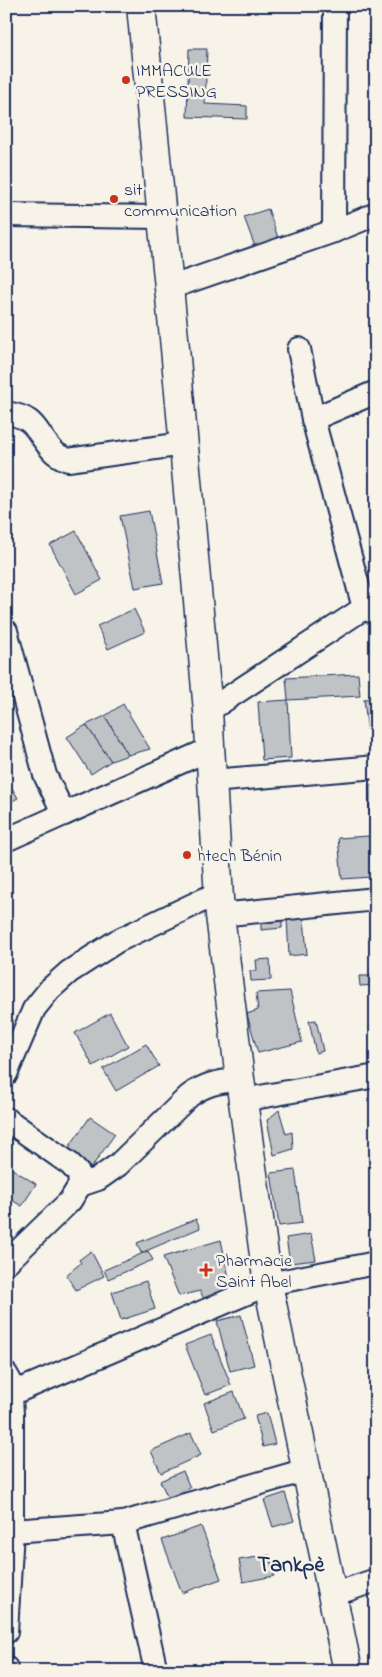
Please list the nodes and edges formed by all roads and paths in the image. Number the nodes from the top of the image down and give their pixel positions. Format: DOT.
graph roads {
  1 [pos="141,6"];
  2 [pos="335,6"];
  3 [pos="376,214"];
  4 [pos="6,215"];
  5 [pos="161,217"];
  6 [pos="334,231"];
  7 [pos="169,288"];
  8 [pos="299,349"];
  9 [pos="376,392"];
  10 [pos="6,413"];
  11 [pos="313,419"];
  12 [pos="184,444"];
  13 [pos="372,606"];
  14 [pos="6,631"];
  15 [pos="208,711"];
  16 [pos="210,750"];
  17 [pos="376,767"];
  18 [pos="212,781"];
  19 [pos="64,814"];
  20 [pos="6,840"];
  21 [pos="376,899"];
  22 [pos="219,904"];
  23 [pos="6,1074"];
  24 [pos="376,1076"];
  25 [pos="241,1089"];
  26 [pos="6,1119"];
  27 [pos="80,1185"];
  28 [pos="376,1262"];
  29 [pos="6,1263"];
  30 [pos="268,1284"];
  31 [pos="9,1384"];
  32 [pos="306,1470"];
  33 [pos="123,1523"];
  34 [pos="12,1531"];
  35 [pos="376,1580"];
  36 [pos="332,1595"];
  37 [pos="6,1632"];
  38 [pos="156,1671"];
  39 [pos="348,1671"];
  1 -- 5 [label="street"];
  2 -- 6 [label="street"];
  3 -- 6 [label="street"];
  4 -- 5 [label="street"];
  5 -- 7 [label="street"];
  6 -- 7 [label="street"];
  7 -- 12 [label="street"];
  8 -- 11 [label="street"];
  9 -- 11 [label="street"];
  10 -- 12 [label="street"];
  11 -- 13 [label="street"];
  12 -- 15 [label="street"];
  13 -- 15 [label="street"];
  14 -- 19 [label="street"];
  15 -- 16 [label="street"];
  16 -- 18 [label="street"];
  16 -- 19 [label="street"];
  17 -- 18 [label="street"];
  18 -- 22 [label="street"];
  19 -- 20 [label="street"];
  21 -- 22 [label="street"];
  22 -- 23 [label="street"];
  22 -- 25 [label="street"];
  24 -- 25 [label="street"];
  25 -- 27 [label="street"];
  25 -- 30 [label="street"];
  26 -- 27 [label="street"];
  27 -- 29 [label="street"];
  28 -- 30 [label="street"];
  30 -- 31 [label="street"];
  30 -- 32 [label="street"];
  31 -- 34 [label="street"];
  32 -- 33 [label="street"];
  32 -- 36 [label="street"];
  33 -- 34 [label="street"];
  33 -- 38 [label="street"];
  34 -- 37 [label="street"];
  35 -- 36 [label="street"];
  36 -- 39 [label="street"];
}
